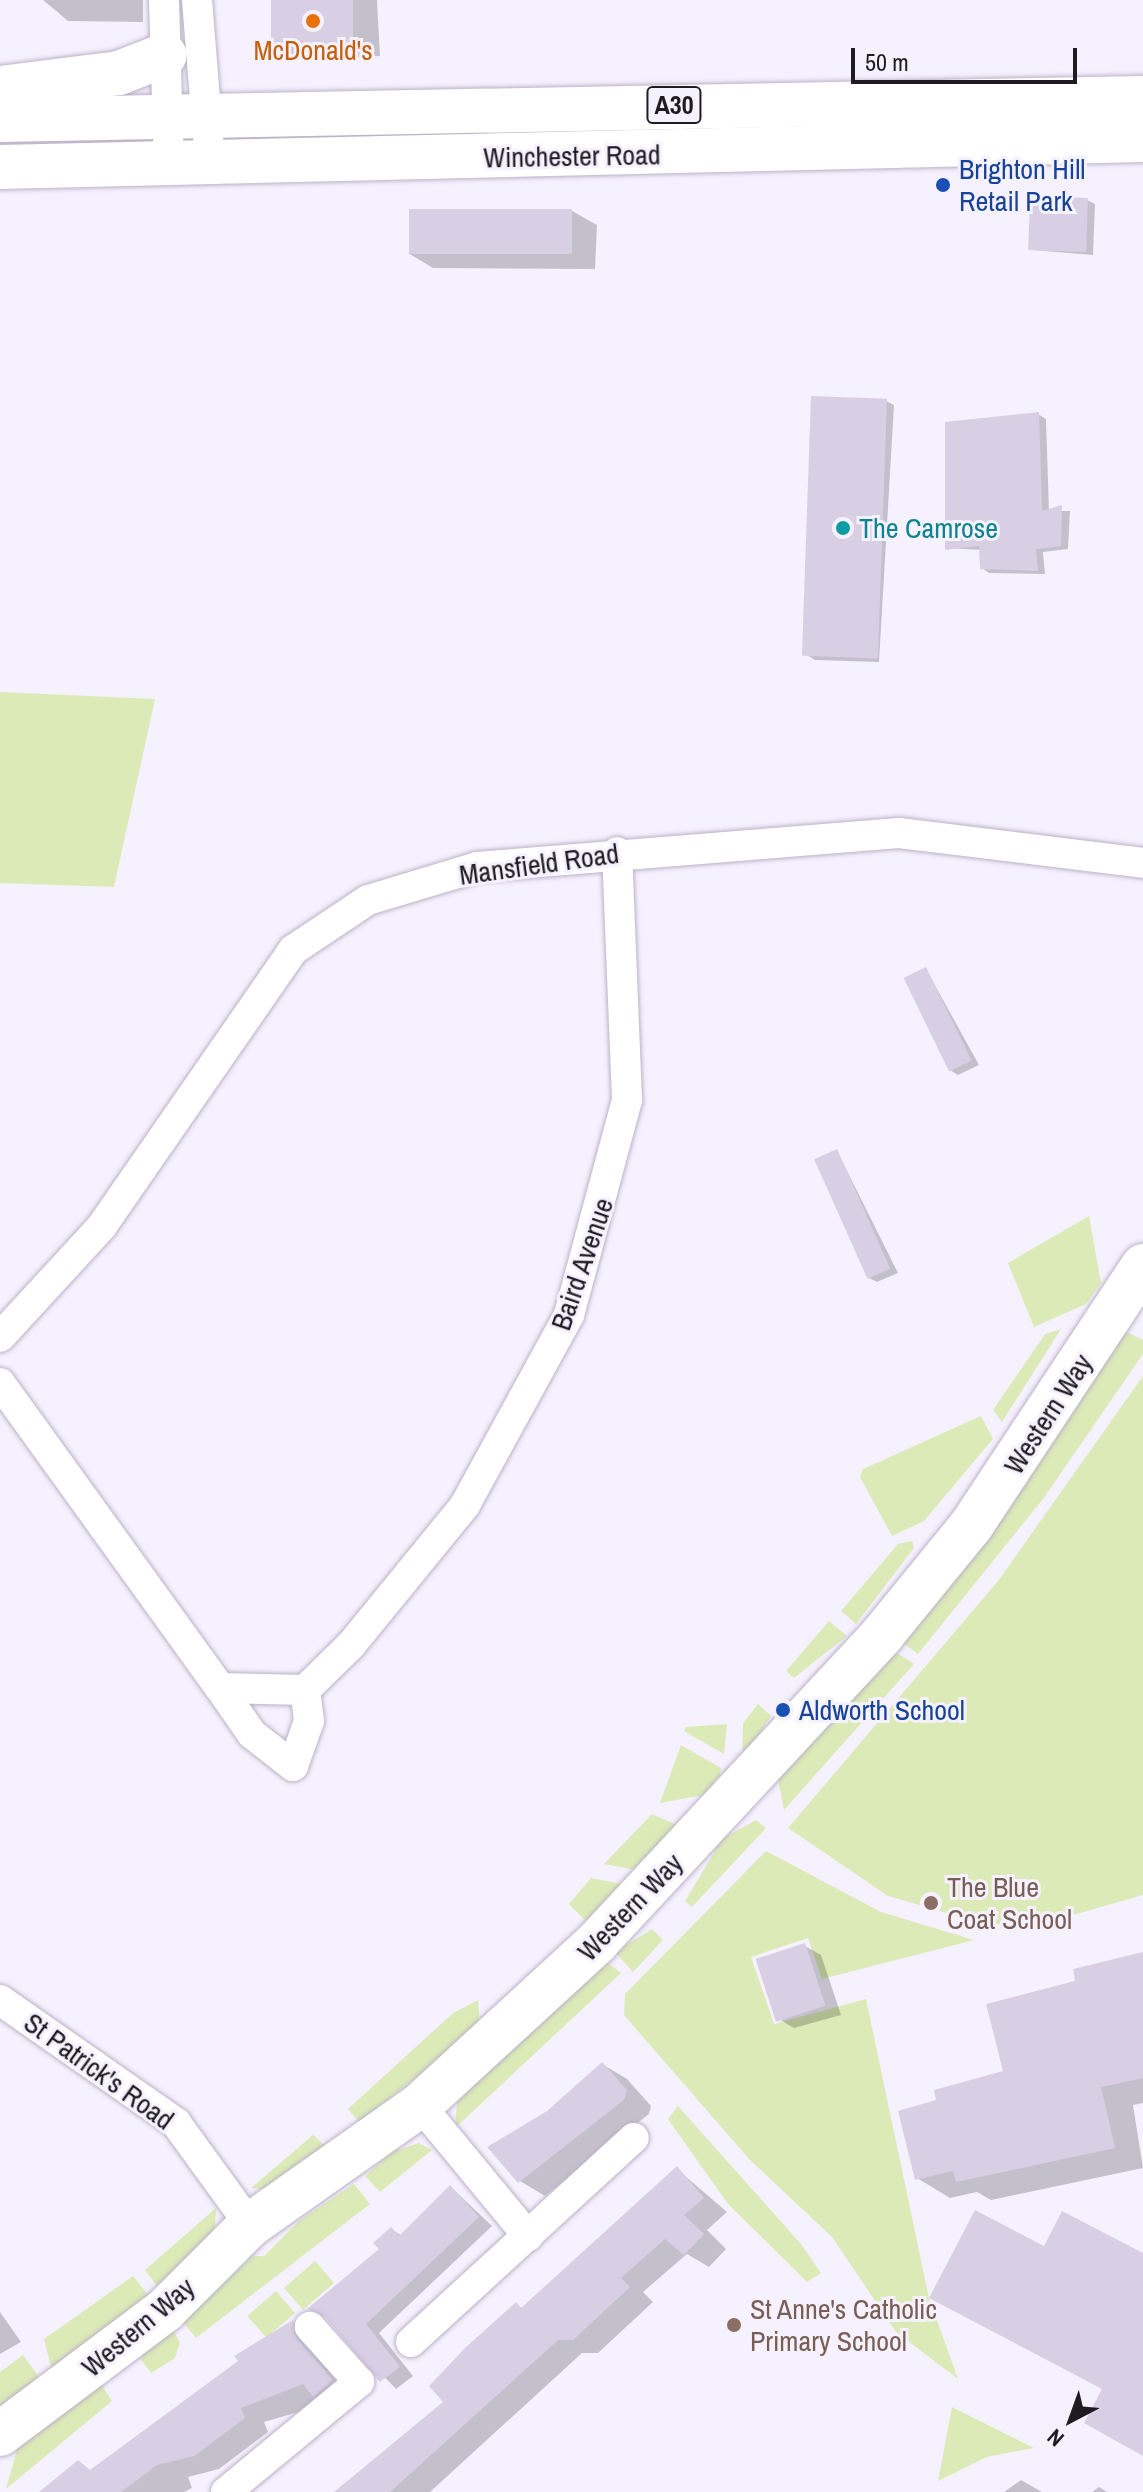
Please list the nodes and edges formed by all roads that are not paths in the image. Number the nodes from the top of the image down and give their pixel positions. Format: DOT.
graph roads {
  1 [pos="164,0"];
  2 [pos="197,0"];
  3 [pos="165,55"];
  4 [pos="0,88"];
  5 [pos="1143,98"];
  6 [pos="186,112"];
  7 [pos="0,120"];
  8 [pos="1143,140"];
  9 [pos="190,164"];
  10 [pos="0,167"];
  11 [pos="617,852"];
  12 [pos="1143,863"];
  13 [pos="1143,1266"];
  14 [pos="0,1337"];
  15 [pos="0,1383"];
  16 [pos="220,1688"];
  17 [pos="305,1690"];
  18 [pos="0,2000"];
  19 [pos="420,2105"];
  20 [pos="634,2138"];
  21 [pos="250,2225"];
  22 [pos="528,2236"];
  23 [pos="310,2327"];
  24 [pos="411,2342"];
  25 [pos="0,2434"];
  26 [pos="226,2492"];
  1 -- 3 [label="street"];
  2 -- 6 [label="street"];
  3 -- 4 [label="main road"];
  3 -- 6 [label="street"];
  5 -- 6 [label="main road, Winchester Road / A30"];
  6 -- 7 [label="main road, Winchester Road / A30"];
  6 -- 9 [label="street"];
  6 -- 9 [label="street"];
  8 -- 9 [label="main road, Winchester Road / A30"];
  9 -- 10 [label="main road, Winchester Road / A30"];
  11 -- 12 [label="street, Mansfield Road"];
  11 -- 14 [label="street, Mansfield Road"];
  11 -- 17 [label="street, Baird Avenue"];
  13 -- 19 [label="main road, Western Way"];
  15 -- 16 [label="street"];
  16 -- 17 [label="street"];
  16 -- 17 [label="street"];
  18 -- 21 [label="street, St Patrick's Road"];
  19 -- 21 [label="main road, Western Way"];
  19 -- 22 [label="street"];
  20 -- 22 [label="street"];
  21 -- 25 [label="main road, Western Way"];
  22 -- 24 [label="street"];
  23 -- 26 [label="street"];
}
